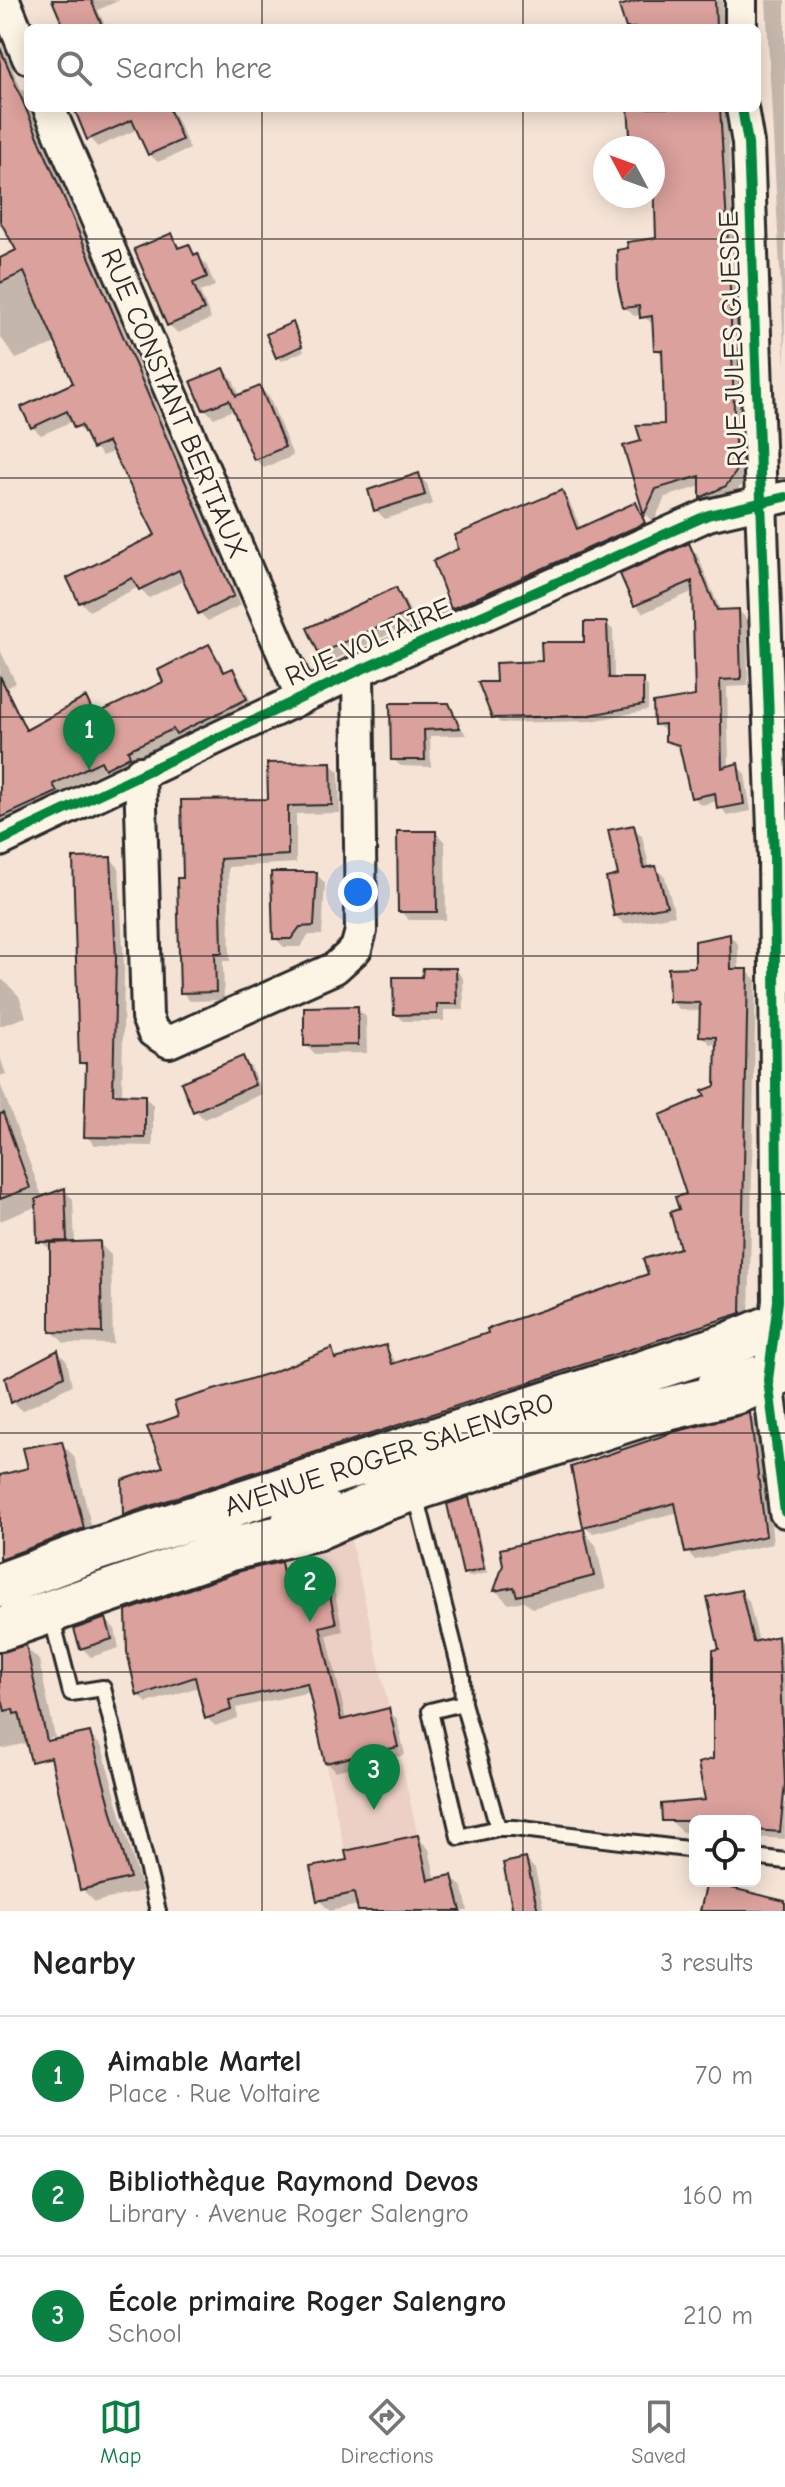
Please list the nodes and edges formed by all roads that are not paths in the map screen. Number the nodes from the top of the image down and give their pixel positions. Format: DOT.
graph roads {
  1 [pos="4,0"];
  2 [pos="741,0"];
  3 [pos="741,24"];
  4 [pos="24,48"];
  5 [pos="51,112"];
  6 [pos="743,112"];
  7 [pos="774,499"];
  8 [pos="358,671"];
  9 [pos="302,698"];
  10 [pos="778,750"];
  11 [pos="140,772"];
  12 [pos="0,841"];
  13 [pos="780,857"];
  14 [pos="779,1349"];
  15 [pos="415,1489"];
  16 [pos="785,1512"];
  17 [pos="269,1521"];
  18 [pos="241,1530"];
  19 [pos="185,1548"];
  20 [pos="20,1601"];
  21 [pos="0,1614"];
  22 [pos="463,1703"];
  23 [pos="498,1828"];
  24 [pos="689,1849"];
  25 [pos="761,1858"];
  26 [pos="785,1861"];
  27 [pos="158,1911"];
  1 -- 4 [label="street"];
  2 -- 3 [label="street"];
  5 -- 9 [label="street, RUE CONSTANT BERTIAUX"];
  6 -- 7 [label="street, RUE JULES GUESDE"];
  7 -- 8 [label="street, RUE VOLTAIRE"];
  7 -- 10 [label="street, RUE JULES GUESDE"];
  8 -- 9 [label="street, RUE VOLTAIRE"];
  8 -- 11 [label="street"];
  9 -- 11 [label="street, RUE VOLTAIRE"];
  10 -- 13 [label="street, RUE JULES GUESDE"];
  11 -- 12 [label="street, RUE VOLTAIRE"];
  13 -- 14 [label="street, RUE JULES GUESDE"];
  14 -- 15 [label="main road, AVENUE ROGER SALENGRO"];
  14 -- 16 [label="street, RUE JULES GUESDE"];
  14 -- 17 [label="lane"];
  14 -- 20 [label="main road, AVENUE ROGER SALENGRO"];
  15 -- 20 [label="main road, AVENUE ROGER SALENGRO"];
  15 -- 22 [label="lane"];
  18 -- 19 [label="lane"];
  20 -- 21 [label="lane"];
  20 -- 27 [label="lane"];
  22 -- 23 [label="lane"];
  22 -- 23 [label="lane"];
  23 -- 24 [label="lane"];
  25 -- 26 [label="lane"];
}
